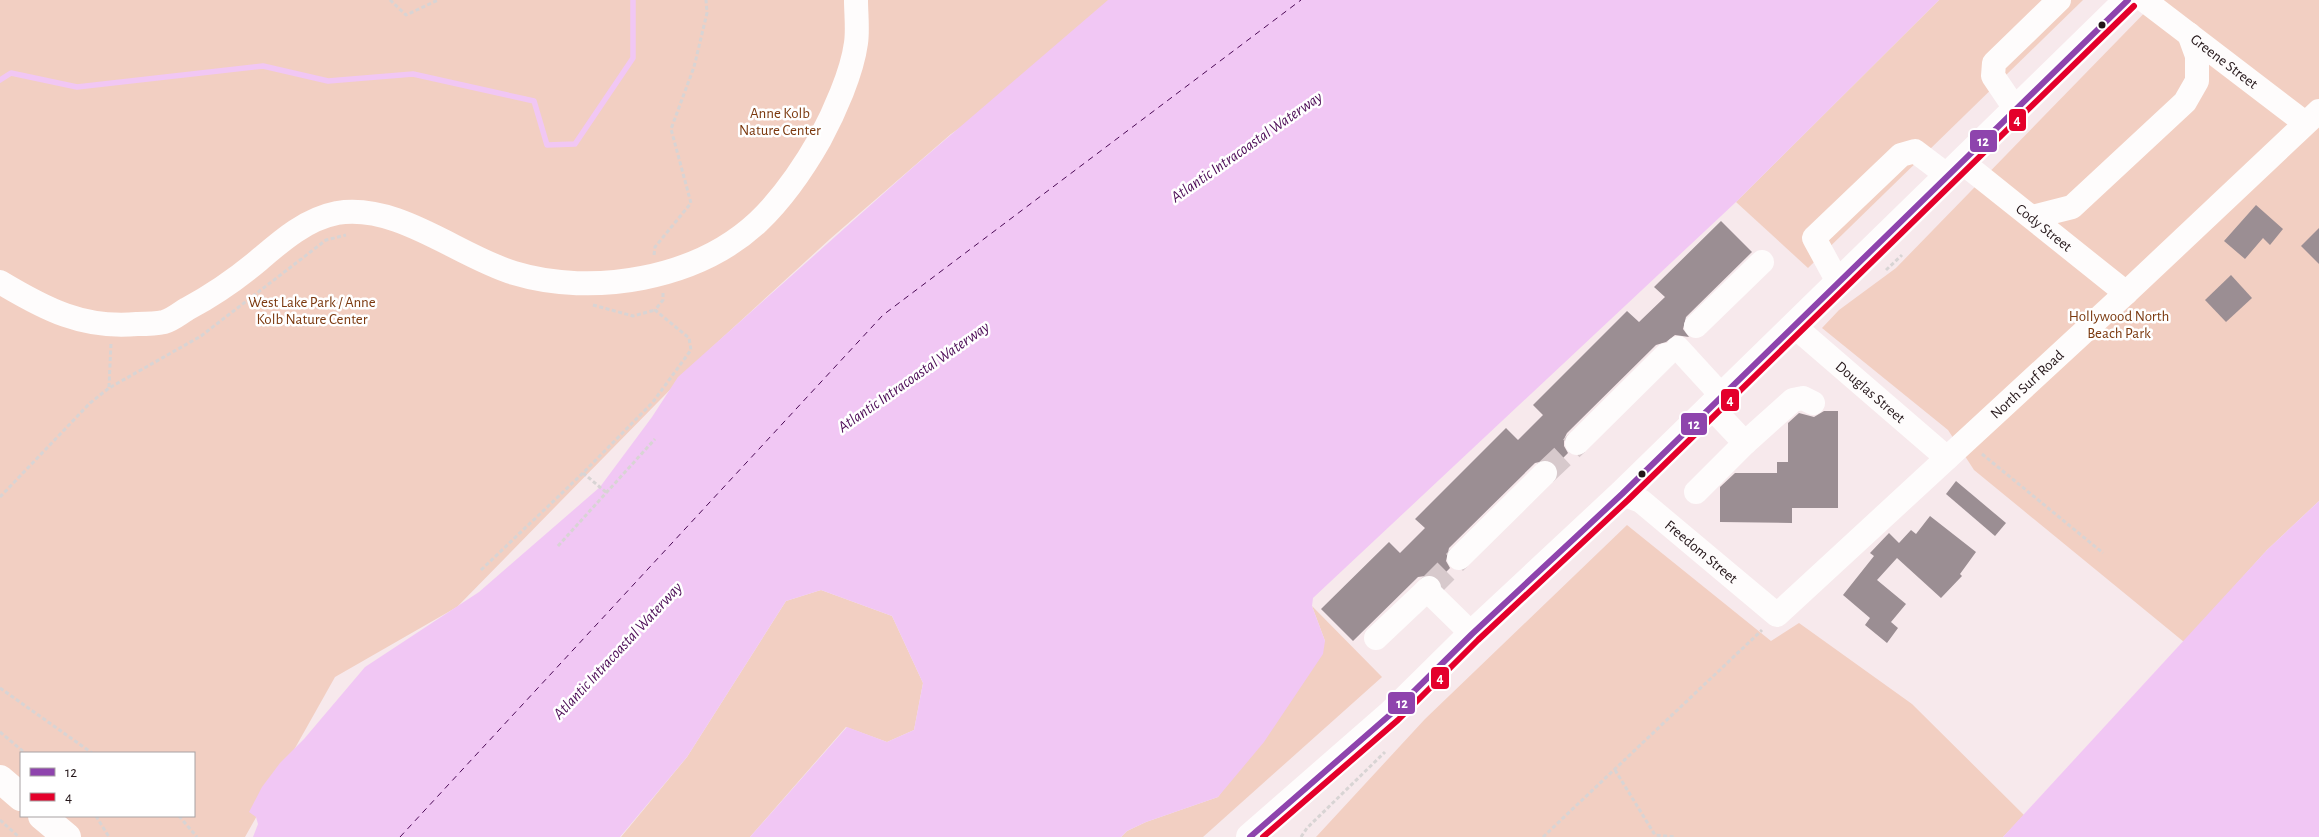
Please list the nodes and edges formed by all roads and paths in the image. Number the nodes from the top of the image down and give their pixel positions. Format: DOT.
graph roads {
  1 [pos="390,0"];
  2 [pos="438,0"];
  3 [pos="706,0"];
  4 [pos="856,0"];
  5 [pos="2059,0"];
  6 [pos="2128,0"];
  7 [pos="2144,0"];
  8 [pos="2189,34"];
  9 [pos="2016,110"];
  10 [pos="2312,117"];
  11 [pos="1955,169"];
  12 [pos="2032,217"];
  13 [pos="354,234"];
  14 [pos="1762,262"];
  15 [pos="659,275"];
  16 [pos="0,282"];
  17 [pos="1838,282"];
  18 [pos="2126,293"];
  19 [pos="589,303"];
  20 [pos="655,310"];
  21 [pos="1696,326"];
  22 [pos="1794,326"];
  23 [pos="112,327"];
  24 [pos="109,388"];
  25 [pos="1717,401"];
  26 [pos="1813,403"];
  27 [pos="655,439"];
  28 [pos="1966,441"];
  29 [pos="1577,443"];
  30 [pos="1745,443"];
  31 [pos="1947,458"];
  32 [pos="583,472"];
  33 [pos="1545,473"];
  34 [pos="1696,492"];
  35 [pos="607,493"];
  36 [pos="1622,494"];
  37 [pos="0,497"];
  38 [pos="558,546"];
  39 [pos="2103,553"];
  40 [pos="1459,558"];
  41 [pos="481,570"];
  42 [pos="1778,615"];
  43 [pos="1472,634"];
  44 [pos="1376,638"];
  45 [pos="0,688"];
  46 [pos="0,732"];
  47 [pos="23,752"];
  48 [pos="91,752"];
  49 [pos="1615,770"];
  50 [pos="0,779"];
  51 [pos="20,796"];
  52 [pos="43,817"];
  53 [pos="97,817"];
  54 [pos="181,817"];
  55 [pos="0,820"];
  56 [pos="20,837"];
  57 [pos="67,837"];
  58 [pos="109,837"];
  59 [pos="197,837"];
  60 [pos="1250,837"];
  61 [pos="1543,837"];
  62 [pos="1676,837"];
  1 -- 2 [label="path"];
  3 -- 15 [label="path"];
  4 -- 15 [label="street"];
  5 -- 9 [label="street"];
  6 -- 9 [label="main road"];
  7 -- 8 [label="street, Greene Street"];
  8 -- 10 [label="street, Greene Street"];
  8 -- 12 [label="street"];
  9 -- 11 [label="main road"];
  10 -- 18 [label="street, North Surf Road"];
  11 -- 12 [label="street, Cody Street"];
  11 -- 17 [label="main road"];
  11 -- 17 [label="street, Cody Street"];
  12 -- 18 [label="street, Cody Street"];
  13 -- 24 [label="path"];
  14 -- 21 [label="street"];
  15 -- 20 [label="path"];
  15 -- 23 [label="street"];
  16 -- 23 [label="street"];
  17 -- 22 [label="main road"];
  18 -- 28 [label="street, North Surf Road"];
  19 -- 20 [label="path"];
  20 -- 32 [label="path"];
  22 -- 25 [label="main road"];
  22 -- 31 [label="street, Douglas Street"];
  23 -- 24 [label="path"];
  24 -- 37 [label="path"];
  25 -- 29 [label="street"];
  25 -- 30 [label="street"];
  25 -- 36 [label="main road"];
  26 -- 30 [label="street"];
  27 -- 35 [label="path"];
  28 -- 31 [label="street, North Surf Road"];
  28 -- 39 [label="path"];
  30 -- 34 [label="street"];
  31 -- 42 [label="street, North Surf Road"];
  32 -- 35 [label="path"];
  32 -- 41 [label="path"];
  33 -- 40 [label="street"];
  35 -- 38 [label="path"];
  36 -- 42 [label="street, Freedom Street"];
  36 -- 43 [label="main road"];
  42 -- 49 [label="path"];
  43 -- 44 [label="street"];
  43 -- 60 [label="main road"];
  45 -- 48 [label="path"];
  46 -- 47 [label="path"];
  49 -- 61 [label="path"];
  49 -- 62 [label="path"];
  50 -- 51 [label="main road"];
  52 -- 57 [label="main road"];
  53 -- 58 [label="path"];
  54 -- 59 [label="path"];
  55 -- 56 [label="path"];
}
